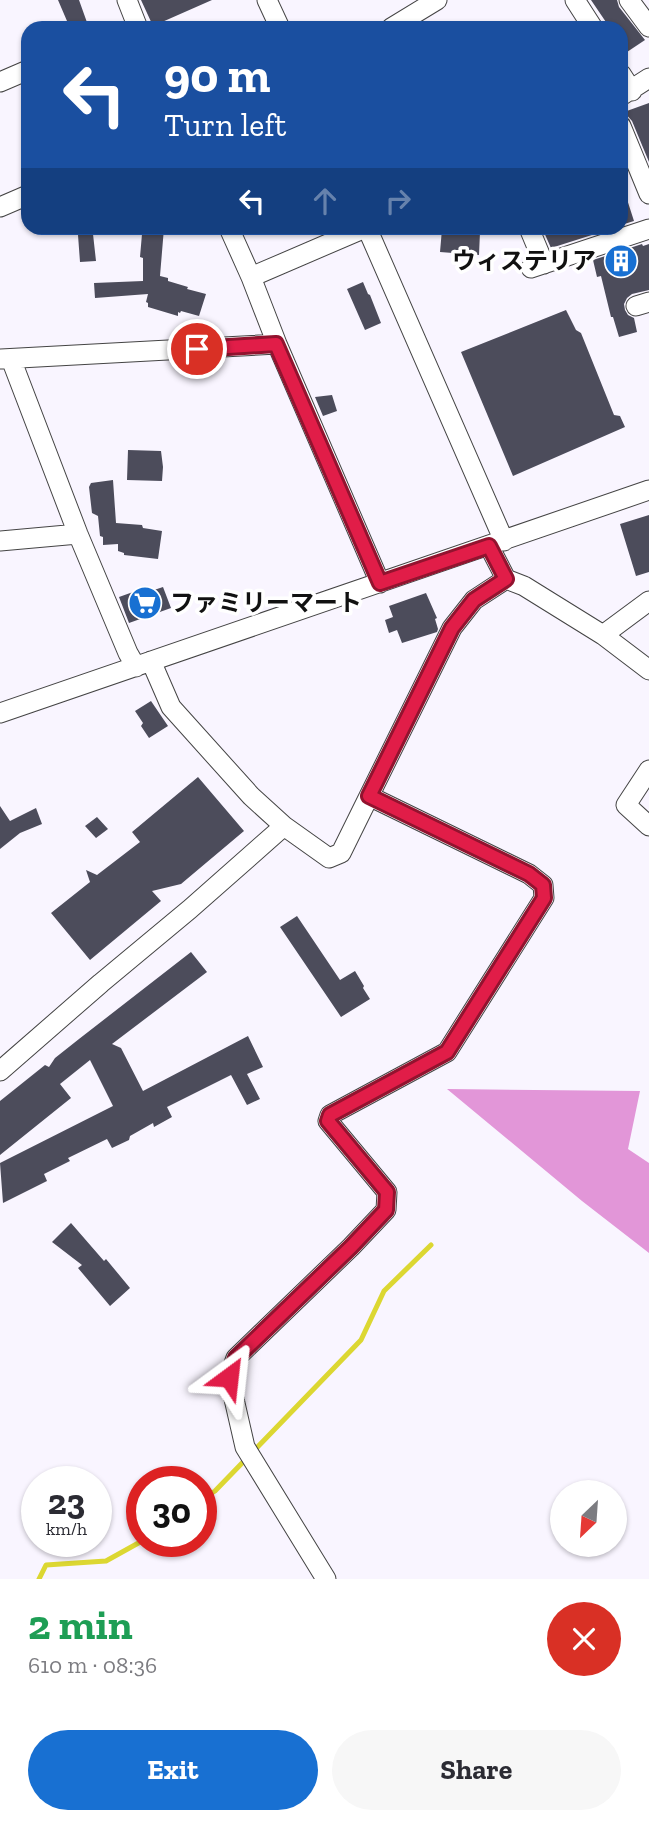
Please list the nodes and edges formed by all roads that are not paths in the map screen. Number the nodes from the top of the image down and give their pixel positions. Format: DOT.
graph roads {
  1 [pos="127,0"];
  2 [pos="267,0"];
  3 [pos="437,0"];
  4 [pos="575,0"];
  5 [pos="629,0"];
  6 [pos="130,21"];
  7 [pos="276,21"];
  8 [pos="402,21"];
  9 [pos="588,21"];
  10 [pos="649,27"];
  11 [pos="21,73"];
  12 [pos="649,78"];
  13 [pos="0,82"];
  14 [pos="628,93"];
  15 [pos="628,143"];
  16 [pos="649,194"];
  17 [pos="21,198"];
  18 [pos="0,207"];
  19 [pos="649,229"];
  20 [pos="232,235"];
  21 [pos="350,235"];
  22 [pos="369,235"];
  23 [pos="531,235"];
  24 [pos="251,277"];
  25 [pos="276,344"];
  26 [pos="6,359"];
  27 [pos="649,490"];
  28 [pos="78,534"];
  29 [pos="0,541"];
  30 [pos="497,543"];
  31 [pos="506,579"];
  32 [pos="380,583"];
  33 [pos="649,601"];
  34 [pos="603,635"];
  35 [pos="144,664"];
  36 [pos="649,670"];
  37 [pos="0,713"];
  38 [pos="649,770"];
  39 [pos="369,796"];
  40 [pos="284,826"];
  41 [pos="649,826"];
  42 [pos="0,1071"];
  43 [pos="326,1579"];
  1 -- 6 [label="street"];
  2 -- 7 [label="street"];
  3 -- 8 [label="street"];
  4 -- 9 [label="street"];
  5 -- 10 [label="street"];
  11 -- 13 [label="street"];
  12 -- 14 [label="street"];
  15 -- 16 [label="street"];
  17 -- 18 [label="street"];
  19 -- 23 [label="street"];
  20 -- 24 [label="street"];
  21 -- 24 [label="street"];
  22 -- 30 [label="street"];
  24 -- 25 [label="street"];
  25 -- 26 [label="street"];
  25 -- 32 [label="street"];
  26 -- 28 [label="street"];
  27 -- 30 [label="street"];
  28 -- 29 [label="street"];
  28 -- 35 [label="street"];
  30 -- 31 [label="street"];
  30 -- 32 [label="street"];
  31 -- 34 [label="street"];
  31 -- 39 [label="street"];
  32 -- 35 [label="street"];
  33 -- 34 [label="street"];
  34 -- 36 [label="street"];
  35 -- 37 [label="street"];
  35 -- 40 [label="street"];
  38 -- 41 [label="street"];
  39 -- 40 [label="street"];
  39 -- 43 [label="street"];
  40 -- 42 [label="street"];
}
